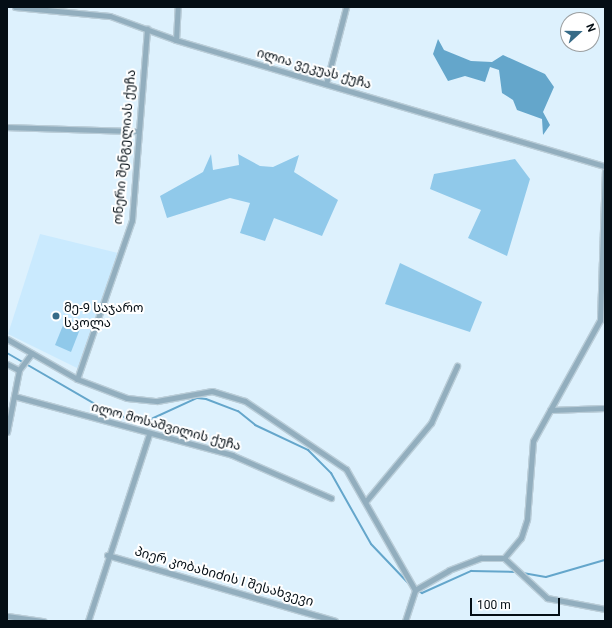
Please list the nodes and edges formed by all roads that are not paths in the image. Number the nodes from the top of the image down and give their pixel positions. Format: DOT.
graph roads {
  1 [pos="15,7"];
  2 [pos="178,7"];
  3 [pos="346,7"];
  4 [pos="147,29"];
  5 [pos="176,40"];
  6 [pos="326,84"];
  7 [pos="7,127"];
  8 [pos="136,131"];
  9 [pos="605,166"];
  10 [pos="605,171"];
  11 [pos="7,339"];
  12 [pos="32,353"];
  13 [pos="7,364"];
  14 [pos="457,366"];
  15 [pos="19,369"];
  16 [pos="77,379"];
  17 [pos="14,396"];
  18 [pos="605,408"];
  19 [pos="550,410"];
  20 [pos="7,432"];
  21 [pos="149,434"];
  22 [pos="331,498"];
  23 [pos="366,501"];
  24 [pos="107,555"];
  25 [pos="504,558"];
  26 [pos="414,590"];
  27 [pos="605,609"];
  28 [pos="7,616"];
  29 [pos="44,621"];
  30 [pos="88,621"];
  31 [pos="335,621"];
  32 [pos="404,621"];
  1 -- 4 [label="street, ილია ვეკუას ქუჩა"];
  2 -- 5 [label="street"];
  3 -- 6 [label="street"];
  4 -- 5 [label="street, ილია ვეკუას ქუჩა"];
  4 -- 8 [label="street, ონერი შენგელიას ქუჩა"];
  5 -- 6 [label="street, ილია ვეკუას ქუჩა"];
  6 -- 9 [label="street, ილია ვეკუას ქუჩა"];
  7 -- 8 [label="street"];
  8 -- 16 [label="street, ონერი შენგელიას ქუჩა"];
  10 -- 19 [label="street"];
  11 -- 12 [label="street"];
  12 -- 15 [label="street"];
  12 -- 16 [label="street"];
  13 -- 15 [label="street"];
  14 -- 23 [label="street"];
  15 -- 17 [label="street"];
  16 -- 23 [label="street"];
  17 -- 20 [label="street"];
  17 -- 21 [label="street, ილო მოსაშვილის ქუჩა"];
  18 -- 19 [label="street"];
  19 -- 25 [label="street"];
  21 -- 22 [label="street, ილო მოსაშვილის ქუჩა"];
  21 -- 24 [label="street"];
  23 -- 26 [label="street"];
  24 -- 30 [label="street"];
  24 -- 31 [label="street, პიერ კობახიძის I შესახვევი"];
  25 -- 26 [label="street"];
  25 -- 27 [label="street"];
  26 -- 32 [label="street"];
  28 -- 29 [label="street"];
}
